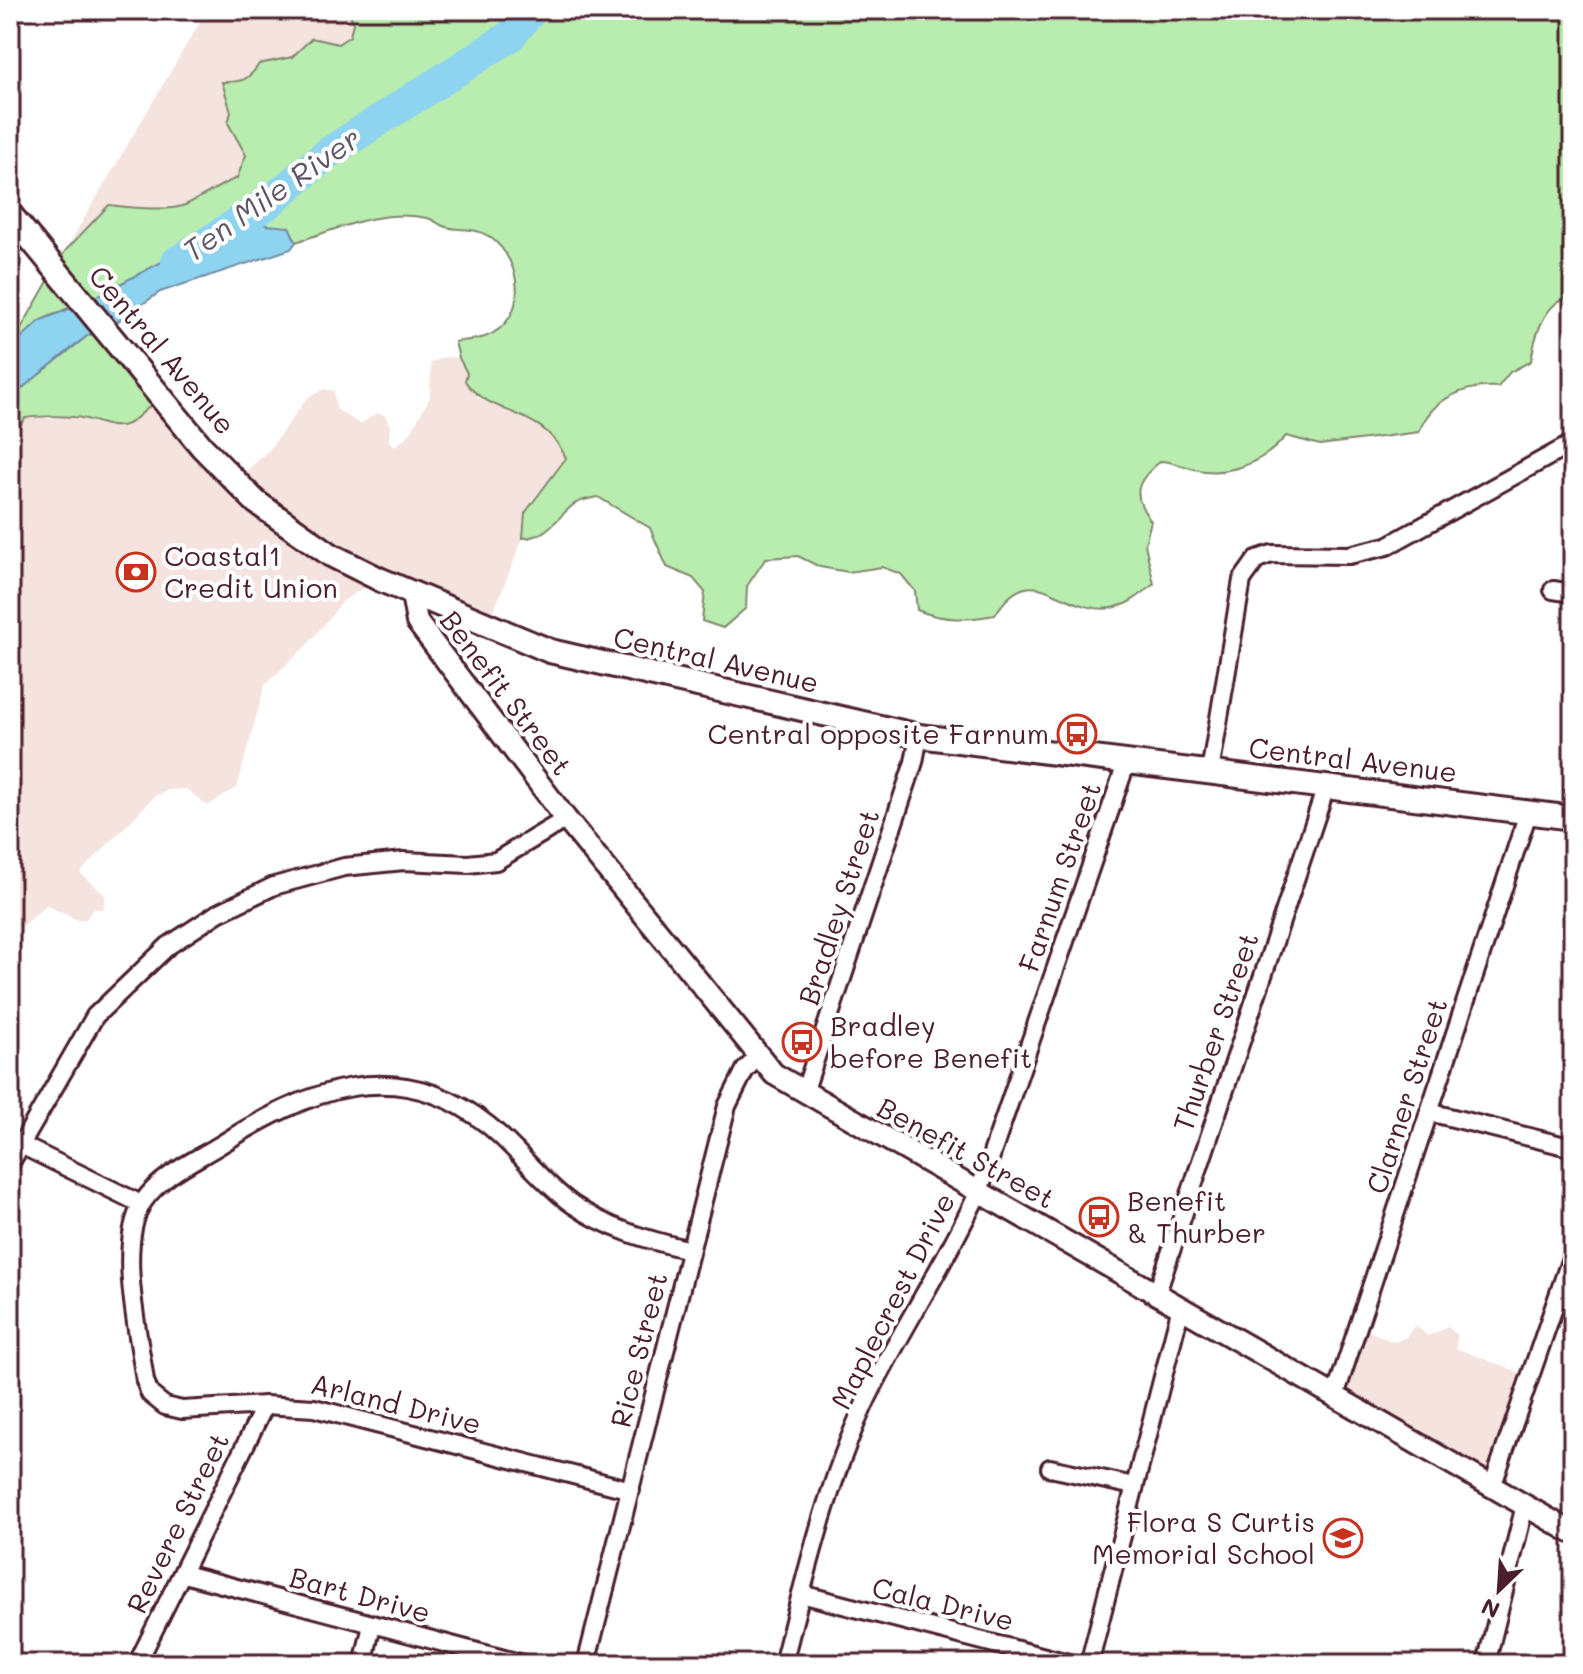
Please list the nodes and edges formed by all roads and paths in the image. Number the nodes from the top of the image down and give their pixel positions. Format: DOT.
graph roads {
  1 [pos="10,214"];
  2 [pos="1573,443"];
  3 [pos="1553,590"];
  4 [pos="1573,593"];
  5 [pos="412,594"];
  6 [pos="919,736"];
  7 [pos="1127,761"];
  8 [pos="1210,772"];
  9 [pos="1326,787"];
  10 [pos="1528,813"];
  11 [pos="1573,818"];
  12 [pos="566,819"];
  13 [pos="758,1057"];
  14 [pos="804,1093"];
  15 [pos="1429,1112"];
  16 [pos="21,1145"];
  17 [pos="1573,1148"];
  18 [pos="10,1164"];
  19 [pos="979,1191"];
  20 [pos="141,1204"];
  21 [pos="690,1250"];
  22 [pos="1573,1252"];
  23 [pos="1157,1293"];
  24 [pos="1181,1307"];
  25 [pos="1335,1396"];
  26 [pos="265,1405"];
  27 [pos="1050,1468"];
  28 [pos="1134,1486"];
  29 [pos="1492,1487"];
  30 [pos="631,1490"];
  31 [pos="1525,1505"];
  32 [pos="1573,1533"];
  33 [pos="184,1574"];
  34 [pos="801,1594"];
  35 [pos="372,1625"];
  36 [pos="137,1664"];
  37 [pos="363,1664"];
  38 [pos="523,1664"];
  39 [pos="586,1664"];
  40 [pos="783,1664"];
  41 [pos="1072,1664"];
  42 [pos="1089,1664"];
  43 [pos="1486,1664"];
  1 -- 5 [label="main road, Central Avenue"];
  2 -- 8 [label="street"];
  3 -- 4 [label="street"];
  5 -- 6 [label="main road, Central Avenue"];
  5 -- 12 [label="street, Benefit Street"];
  6 -- 7 [label="main road, Central Avenue"];
  6 -- 14 [label="street, Bradley Street"];
  7 -- 8 [label="main road, Central Avenue"];
  7 -- 19 [label="street, Farnum Street"];
  8 -- 9 [label="main road, Central Avenue"];
  9 -- 10 [label="main road, Central Avenue"];
  9 -- 23 [label="street, Thurber Street"];
  10 -- 11 [label="main road, Central Avenue"];
  10 -- 15 [label="street, Clarner Street"];
  12 -- 13 [label="street, Benefit Street"];
  12 -- 16 [label="street"];
  13 -- 14 [label="street, Benefit Street"];
  13 -- 21 [label="street, Rice Street"];
  14 -- 19 [label="street, Benefit Street"];
  15 -- 17 [label="street"];
  15 -- 25 [label="street, Clarner Street"];
  16 -- 18 [label="street"];
  16 -- 20 [label="street"];
  19 -- 23 [label="street, Benefit Street"];
  19 -- 34 [label="street, Maplecrest Drive"];
  20 -- 21 [label="street"];
  20 -- 26 [label="street, Arland Drive"];
  21 -- 30 [label="street, Rice Street"];
  22 -- 29 [label="street"];
  23 -- 24 [label="street, Benefit Street"];
  24 -- 25 [label="street, Benefit Street"];
  24 -- 28 [label="street"];
  25 -- 29 [label="street, Benefit Street"];
  26 -- 30 [label="street, Arland Drive"];
  26 -- 33 [label="street, Revere Street"];
  27 -- 28 [label="street"];
  28 -- 42 [label="street"];
  29 -- 31 [label="street, Benefit Street"];
  30 -- 39 [label="street, Rice Street"];
  31 -- 32 [label="street, Benefit Street"];
  31 -- 43 [label="street"];
  33 -- 35 [label="street, Bart Drive"];
  33 -- 36 [label="street, Revere Street"];
  34 -- 40 [label="street, Maplecrest Drive"];
  34 -- 41 [label="street, Cala Drive"];
  35 -- 37 [label="street"];
  35 -- 38 [label="street, Bart Drive"];
}
